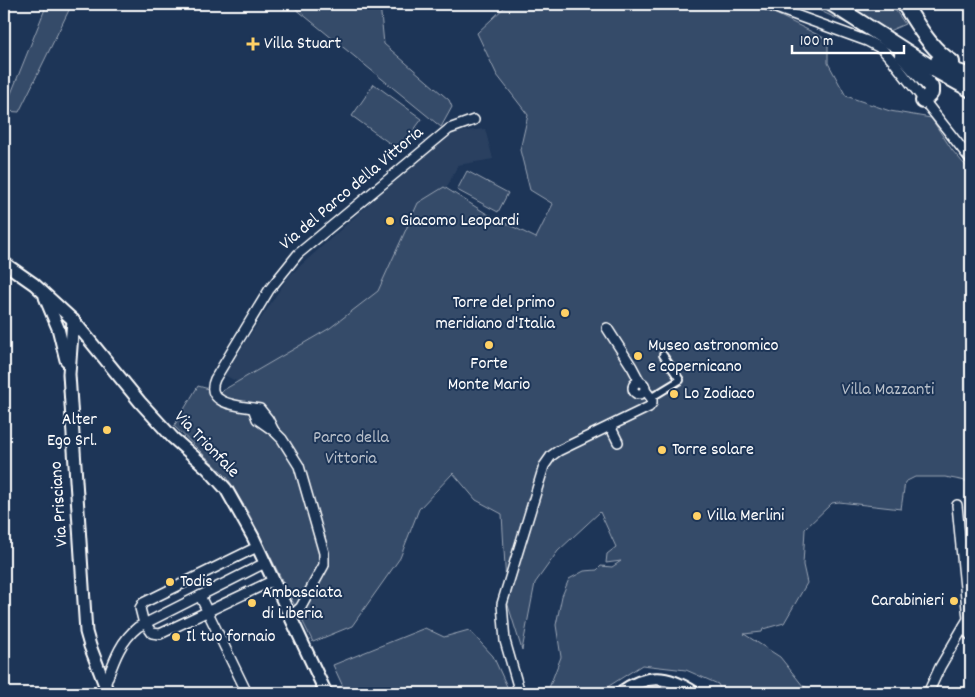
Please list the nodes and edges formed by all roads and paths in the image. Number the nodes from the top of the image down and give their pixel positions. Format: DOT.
graph roads {
  1 [pos="765,4"];
  2 [pos="832,4"];
  3 [pos="904,4"];
  4 [pos="878,33"];
  5 [pos="971,74"];
  6 [pos="971,90"];
  7 [pos="923,101"];
  8 [pos="474,120"];
  9 [pos="971,160"];
  10 [pos="4,263"];
  11 [pos="43,291"];
  12 [pos="73,320"];
  13 [pos="607,328"];
  14 [pos="663,355"];
  15 [pos="69,374"];
  16 [pos="652,397"];
  17 [pos="610,426"];
  18 [pos="618,442"];
  19 [pos="957,505"];
  20 [pos="257,546"];
  21 [pos="265,563"];
  22 [pos="274,580"];
  23 [pos="200,596"];
  24 [pos="207,612"];
  25 [pos="291,616"];
  26 [pos="968,622"];
  27 [pos="145,623"];
  28 [pos="971,636"];
  29 [pos="106,689"];
  30 [pos="247,693"];
  31 [pos="326,693"];
  32 [pos="520,693"];
  33 [pos="620,693"];
  34 [pos="695,693"];
  35 [pos="928,693"];
  1 -- 7 [label="street"];
  2 -- 4 [label="main road"];
  3 -- 5 [label="main road"];
  4 -- 5 [label="main road"];
  4 -- 6 [label="main road"];
  4 -- 7 [label="main road"];
  7 -- 9 [label="street"];
  8 -- 25 [label="street, Via del Parco della Vittoria"];
  10 -- 11 [label="main road, Via Trionfale"];
  11 -- 12 [label="main road, Via Trionfale"];
  11 -- 15 [label="main road, Via Prisciano"];
  12 -- 15 [label="main road, Via Prisciano"];
  12 -- 20 [label="main road, Via Trionfale"];
  13 -- 16 [label="street"];
  14 -- 16 [label="street"];
  15 -- 29 [label="main road, Via Prisciano"];
  16 -- 17 [label="street"];
  17 -- 18 [label="street"];
  17 -- 32 [label="street"];
  19 -- 26 [label="street"];
  20 -- 21 [label="main road, Via Trionfale"];
  20 -- 27 [label="street"];
  21 -- 22 [label="main road, Via Trionfale"];
  21 -- 23 [label="street"];
  22 -- 24 [label="street"];
  22 -- 25 [label="main road, Via Trionfale"];
  23 -- 24 [label="street"];
  23 -- 27 [label="street"];
  24 -- 27 [label="street"];
  24 -- 30 [label="street"];
  25 -- 31 [label="main road, Via Trionfale"];
  26 -- 28 [label="street"];
  26 -- 35 [label="street"];
  27 -- 29 [label="street"];
  33 -- 34 [label="main road"];
}
